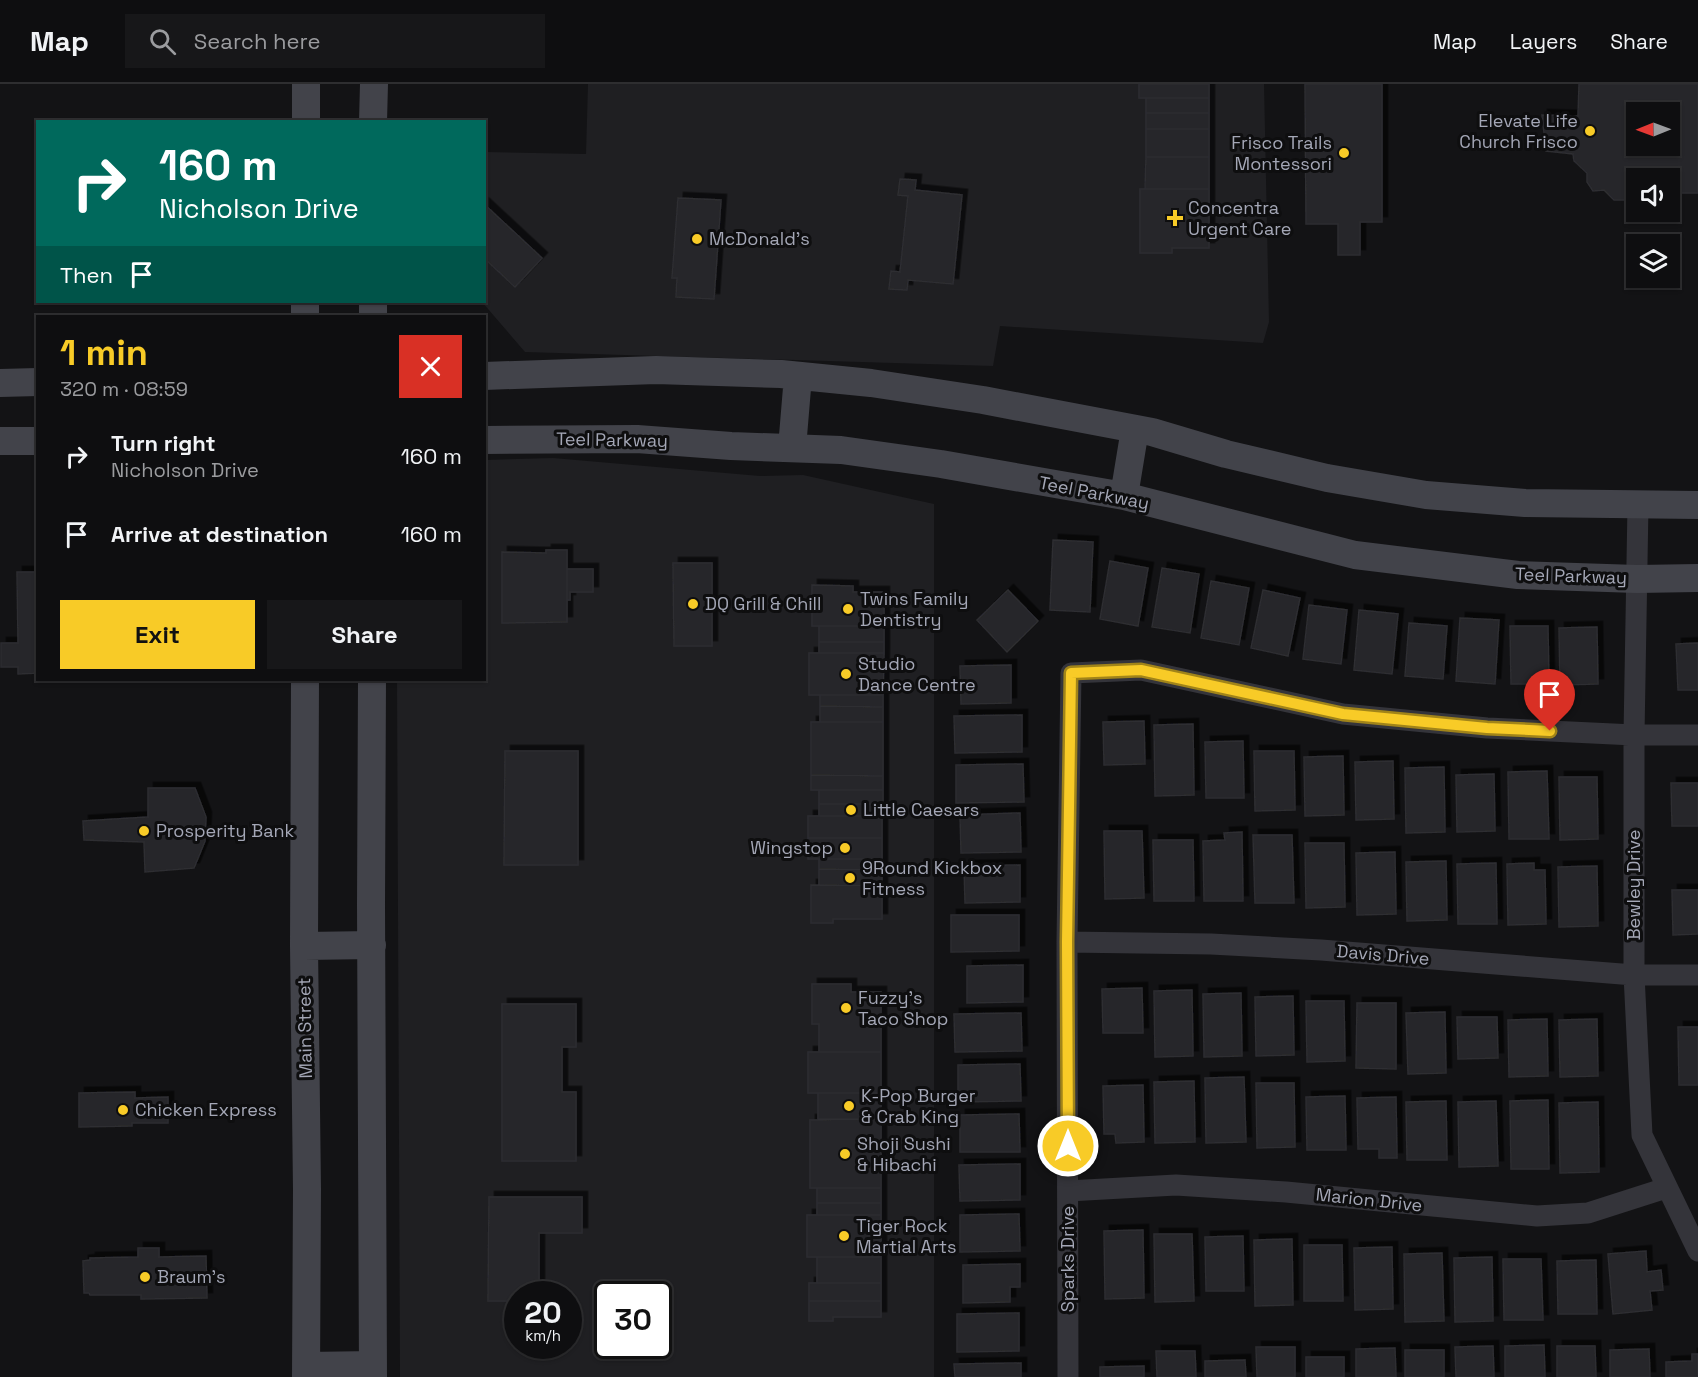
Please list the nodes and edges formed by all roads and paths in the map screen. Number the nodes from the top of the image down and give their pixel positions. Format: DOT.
graph roads {
  1 [pos="306,84"];
  2 [pos="374,84"];
  3 [pos="306,120"];
  4 [pos="373,120"];
  5 [pos="486,376"];
  6 [pos="798,376"];
  7 [pos="36,382"];
  8 [pos="0,383"];
  9 [pos="1136,429"];
  10 [pos="486,440"];
  11 [pos="0,441"];
  12 [pos="36,441"];
  13 [pos="792,448"];
  14 [pos="1124,496"];
  15 [pos="1638,505"];
  16 [pos="1698,505"];
  17 [pos="1698,578"];
  18 [pos="1637,579"];
  19 [pos="305,681"];
  20 [pos="372,681"];
  21 [pos="1634,735"];
  22 [pos="1698,735"];
  23 [pos="1067,942"];
  24 [pos="372,945"];
  25 [pos="304,946"];
  26 [pos="1634,975"];
  27 [pos="1698,975"];
  28 [pos="1666,1188"];
  29 [pos="1068,1191"];
  30 [pos="1698,1251"];
  31 [pos="373,1371"];
  32 [pos="307,1372"];
  33 [pos="1068,1377"];
  1 -- 3 [label="main road"];
  2 -- 4 [label="main road"];
  5 -- 6 [label="main road"];
  6 -- 9 [label="main road"];
  6 -- 13 [label="main road"];
  7 -- 8 [label="main road"];
  9 -- 14 [label="main road"];
  9 -- 15 [label="main road"];
  10 -- 13 [label="main road, Teel Parkway"];
  11 -- 12 [label="main road"];
  13 -- 14 [label="main road, Teel Parkway"];
  14 -- 18 [label="main road, Teel Parkway"];
  15 -- 16 [label="main road"];
  15 -- 18 [label="street, Bewley Drive"];
  17 -- 18 [label="main road, Teel Parkway"];
  18 -- 21 [label="street, Bewley Drive"];
  19 -- 25 [label="main road, Main Street"];
  20 -- 24 [label="main road"];
  21 -- 22 [label="street"];
  21 -- 23 [label="street, Sparks Drive"];
  21 -- 26 [label="street, Bewley Drive"];
  23 -- 26 [label="street, Davis Drive"];
  23 -- 29 [label="street, Sparks Drive"];
  24 -- 25 [label="main road"];
  24 -- 31 [label="main road"];
  25 -- 32 [label="main road, Main Street"];
  26 -- 27 [label="street, Davis Drive"];
  26 -- 28 [label="street, Bewley Drive"];
  28 -- 29 [label="street, Marion Drive"];
  28 -- 30 [label="street, Bewley Drive"];
  29 -- 33 [label="street, Sparks Drive"];
  31 -- 32 [label="main road"];
}
